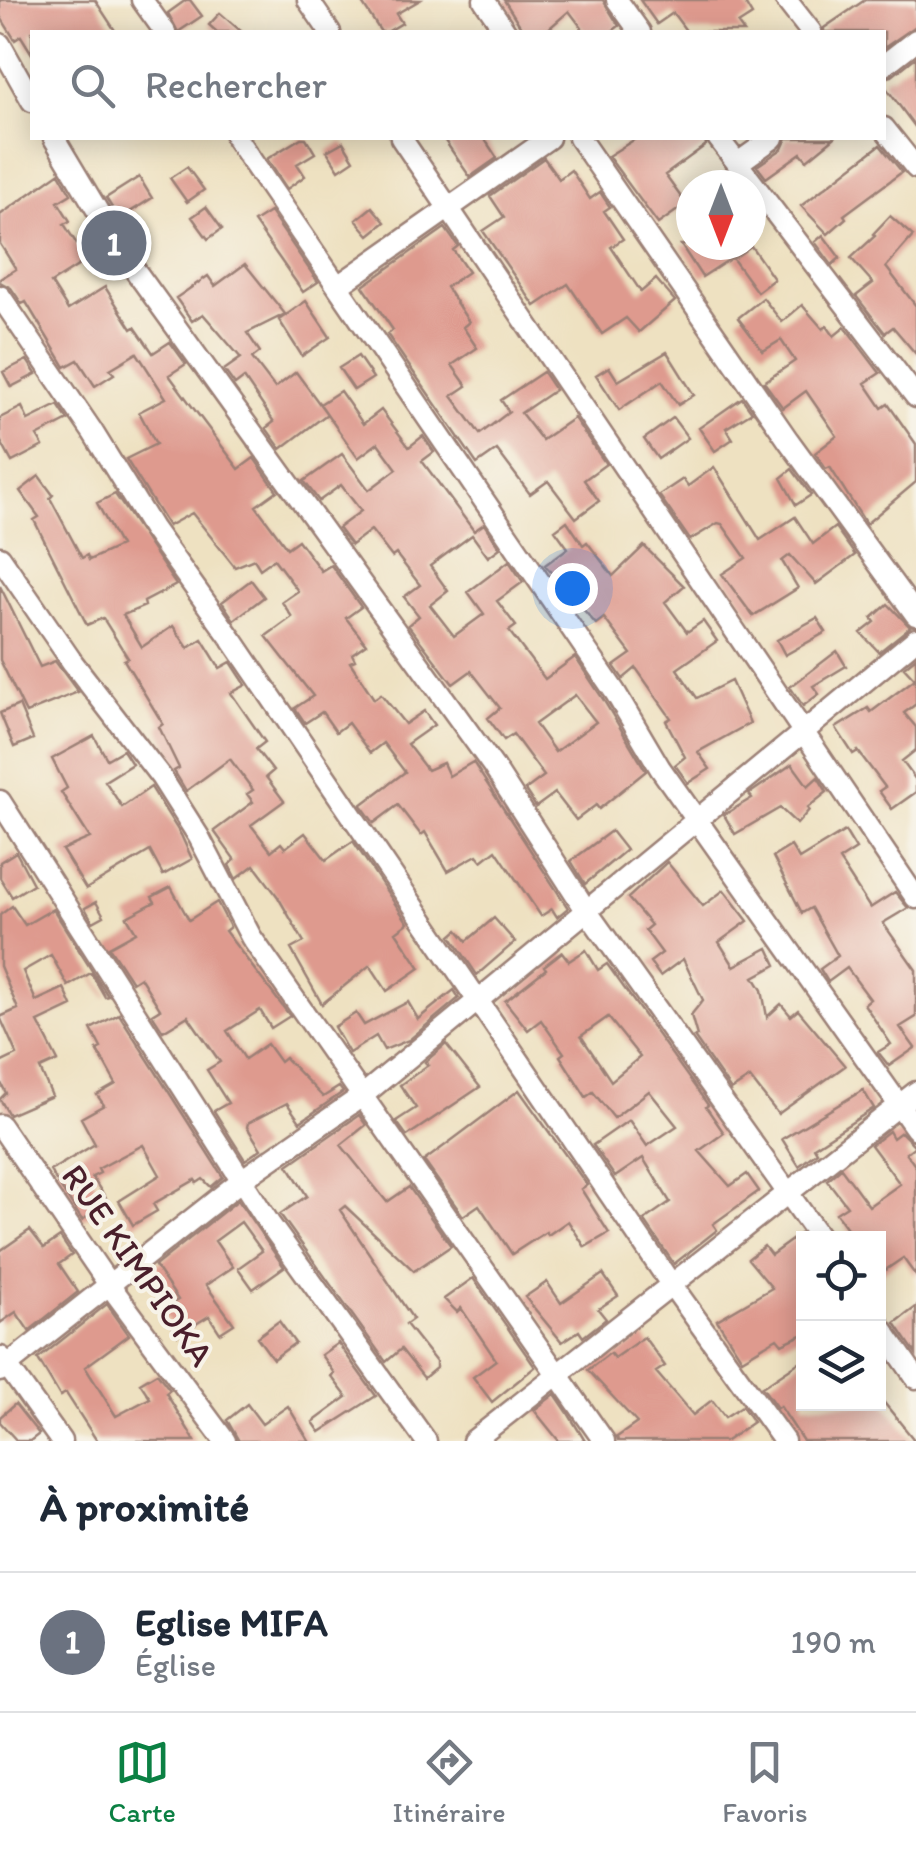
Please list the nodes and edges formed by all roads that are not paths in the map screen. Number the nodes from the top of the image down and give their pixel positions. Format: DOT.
graph roads {
  1 [pos="142,0"];
  2 [pos="308,0"];
  3 [pos="484,0"];
  4 [pos="617,0"];
  5 [pos="786,0"];
  6 [pos="164,30"];
  7 [pos="329,30"];
  8 [pos="505,30"];
  9 [pos="639,30"];
  10 [pos="809,30"];
  11 [pos="916,40"];
  12 [pos="0,44"];
  13 [pos="886,63"];
  14 [pos="30,96"];
  15 [pos="886,130"];
  16 [pos="55,140"];
  17 [pos="237,140"];
  18 [pos="402,140"];
  19 [pos="546,140"];
  20 [pos="580,140"];
  21 [pos="720,140"];
  22 [pos="771,140"];
  23 [pos="738,163"];
  24 [pos="916,168"];
  25 [pos="450,208"];
  26 [pos="338,286"];
  27 [pos="0,296"];
  28 [pos="916,396"];
  29 [pos="0,557"];
  30 [pos="916,616"];
  31 [pos="916,639"];
  32 [pos="804,731"];
  33 [pos="0,801"];
  34 [pos="699,819"];
  35 [pos="916,898"];
  36 [pos="586,910"];
  37 [pos="478,1001"];
  38 [pos="362,1096"];
  39 [pos="908,1098"];
  40 [pos="0,1125"];
  41 [pos="916,1129"];
  42 [pos="243,1179"];
  43 [pos="789,1193"];
  44 [pos="815,1231"];
  45 [pos="108,1283"];
  46 [pos="671,1284"];
  47 [pos="886,1335"];
  48 [pos="2,1364"];
  49 [pos="556,1374"];
  50 [pos="916,1378"];
  51 [pos="61,1441"];
  52 [pos="225,1441"];
  53 [pos="426,1441"];
  54 [pos="473,1441"];
  55 [pos="604,1441"];
  56 [pos="784,1441"];
  1 -- 6 [label="street"];
  2 -- 7 [label="street"];
  3 -- 8 [label="street"];
  4 -- 9 [label="street"];
  5 -- 10 [label="street"];
  11 -- 13 [label="street"];
  12 -- 14 [label="street"];
  15 -- 24 [label="street"];
  16 -- 36 [label="street"];
  17 -- 26 [label="street"];
  18 -- 25 [label="street"];
  19 -- 25 [label="street"];
  20 -- 30 [label="street"];
  21 -- 23 [label="street"];
  22 -- 23 [label="street"];
  23 -- 28 [label="street"];
  25 -- 26 [label="street"];
  25 -- 32 [label="street"];
  26 -- 34 [label="street"];
  27 -- 37 [label="street"];
  29 -- 38 [label="street"];
  31 -- 32 [label="street"];
  32 -- 34 [label="street"];
  32 -- 35 [label="street"];
  33 -- 42 [label="street"];
  34 -- 36 [label="street"];
  34 -- 39 [label="street"];
  36 -- 37 [label="street"];
  36 -- 43 [label="street"];
  37 -- 38 [label="street"];
  37 -- 46 [label="street"];
  38 -- 42 [label="street"];
  38 -- 49 [label="street"];
  39 -- 41 [label="street"];
  39 -- 43 [label="street"];
  40 -- 45 [label="street, RUE KIMPIOKA"];
  42 -- 45 [label="street"];
  42 -- 53 [label="street"];
  43 -- 44 [label="street"];
  43 -- 46 [label="street"];
  45 -- 48 [label="street"];
  45 -- 52 [label="street, RUE KIMPIOKA"];
  46 -- 49 [label="street"];
  46 -- 56 [label="street"];
  47 -- 50 [label="street"];
  48 -- 51 [label="street"];
  49 -- 54 [label="street"];
  49 -- 55 [label="street"];
}
